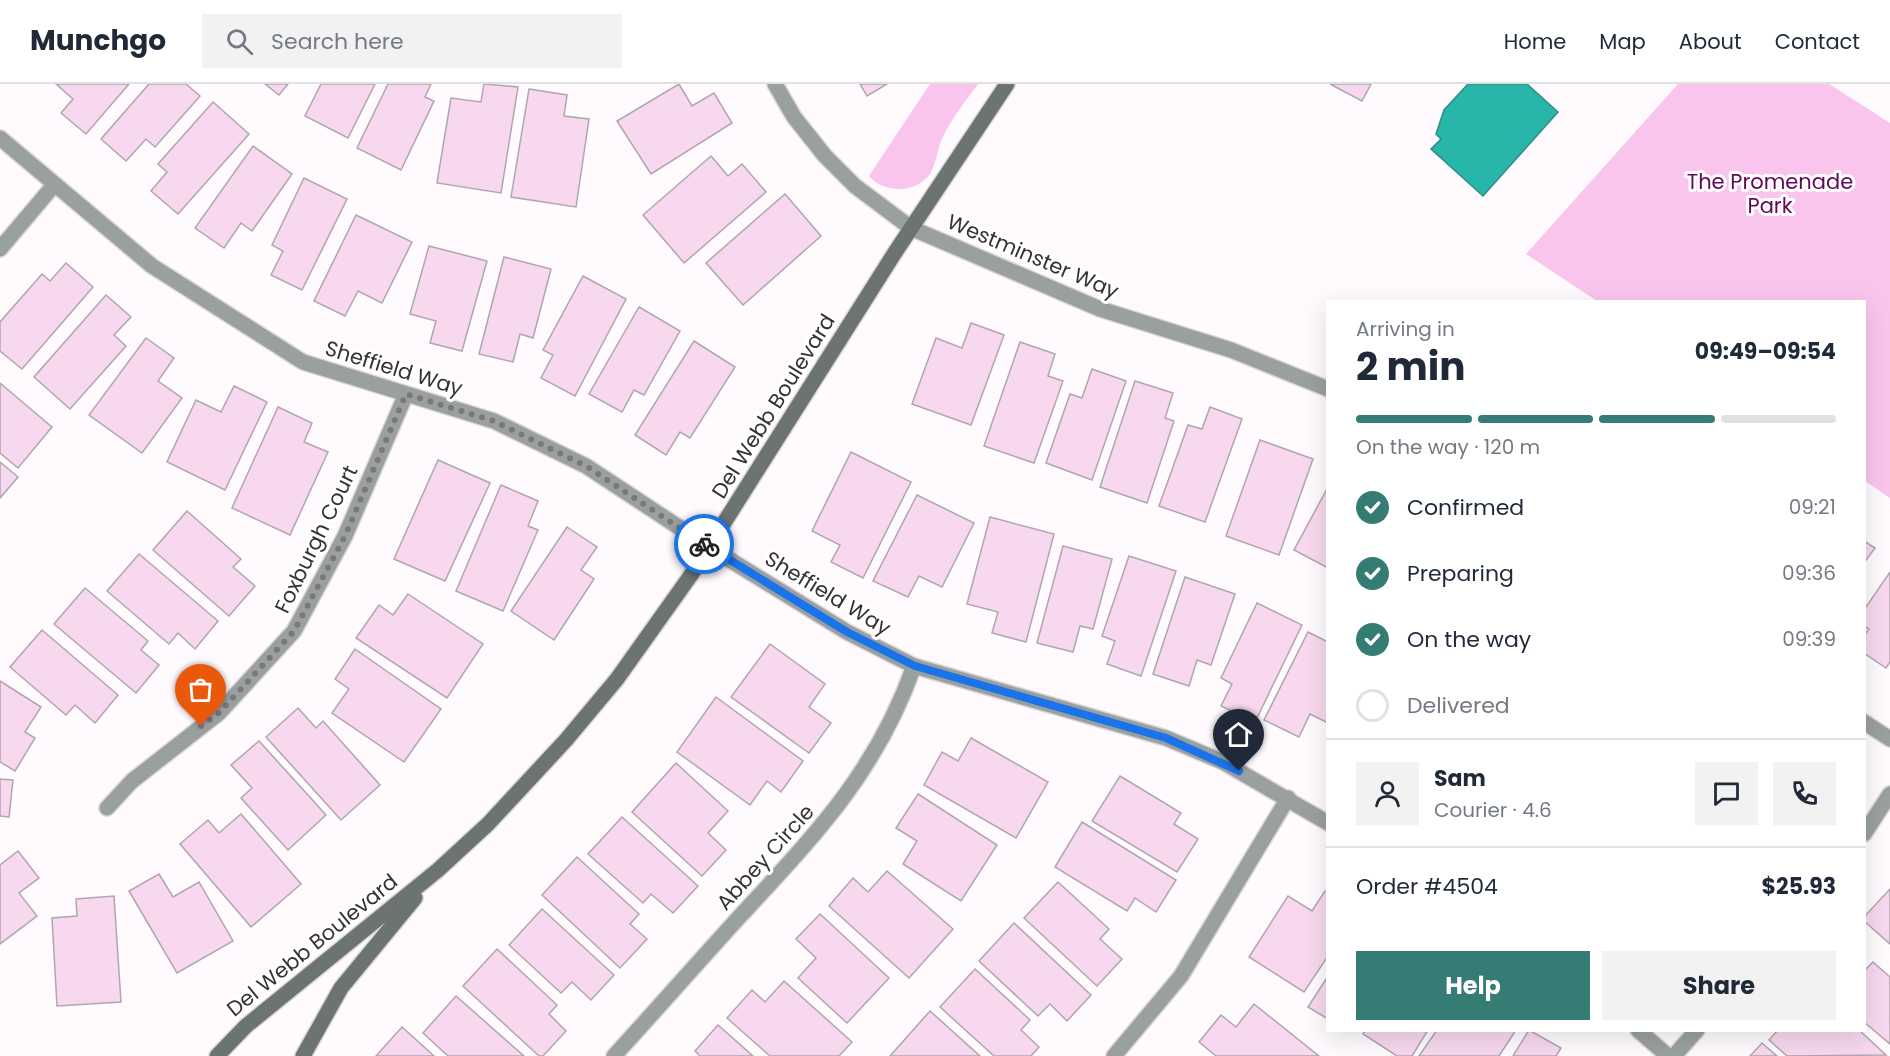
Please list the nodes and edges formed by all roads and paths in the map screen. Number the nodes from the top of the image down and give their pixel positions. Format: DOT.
graph roads {
  1 [pos="776,84"];
  2 [pos="1007,84"];
  3 [pos="0,138"];
  4 [pos="54,185"];
  5 [pos="911,228"];
  6 [pos="0,249"];
  7 [pos="1326,388"];
  8 [pos="406,394"];
  9 [pos="708,547"];
  10 [pos="915,666"];
  11 [pos="1866,723"];
  12 [pos="1890,739"];
  13 [pos="1890,794"];
  14 [pos="1288,798"];
  15 [pos="108,808"];
  16 [pos="1326,822"];
  17 [pos="1866,831"];
  18 [pos="438,870"];
  19 [pos="1640,1032"];
  20 [pos="1695,1032"];
  21 [pos="217,1056"];
  22 [pos="303,1056"];
  23 [pos="614,1056"];
  24 [pos="1114,1056"];
  25 [pos="1668,1056"];
  26 [pos="1674,1056"];
  1 -- 5 [label="street, Westminster Way"];
  2 -- 5 [label="street, Del Webb Boulevard"];
  3 -- 4 [label="street, Sheffield Way"];
  4 -- 6 [label="street"];
  4 -- 8 [label="street, Sheffield Way"];
  5 -- 7 [label="street, Westminster Way"];
  5 -- 9 [label="street, Del Webb Boulevard"];
  8 -- 9 [label="street, Sheffield Way"];
  8 -- 15 [label="street, Foxburgh Court"];
  9 -- 10 [label="street, Sheffield Way"];
  9 -- 18 [label="street, Del Webb Boulevard"];
  10 -- 14 [label="street, Sheffield Way"];
  10 -- 23 [label="street, Abbey Circle"];
  11 -- 12 [label="street"];
  13 -- 17 [label="street"];
  14 -- 16 [label="street, Sheffield Way"];
  14 -- 24 [label="street"];
  18 -- 21 [label="street, Del Webb Boulevard"];
  18 -- 22 [label="street, Del Webb Boulevard"];
  19 -- 25 [label="street"];
  20 -- 26 [label="street"];
}
